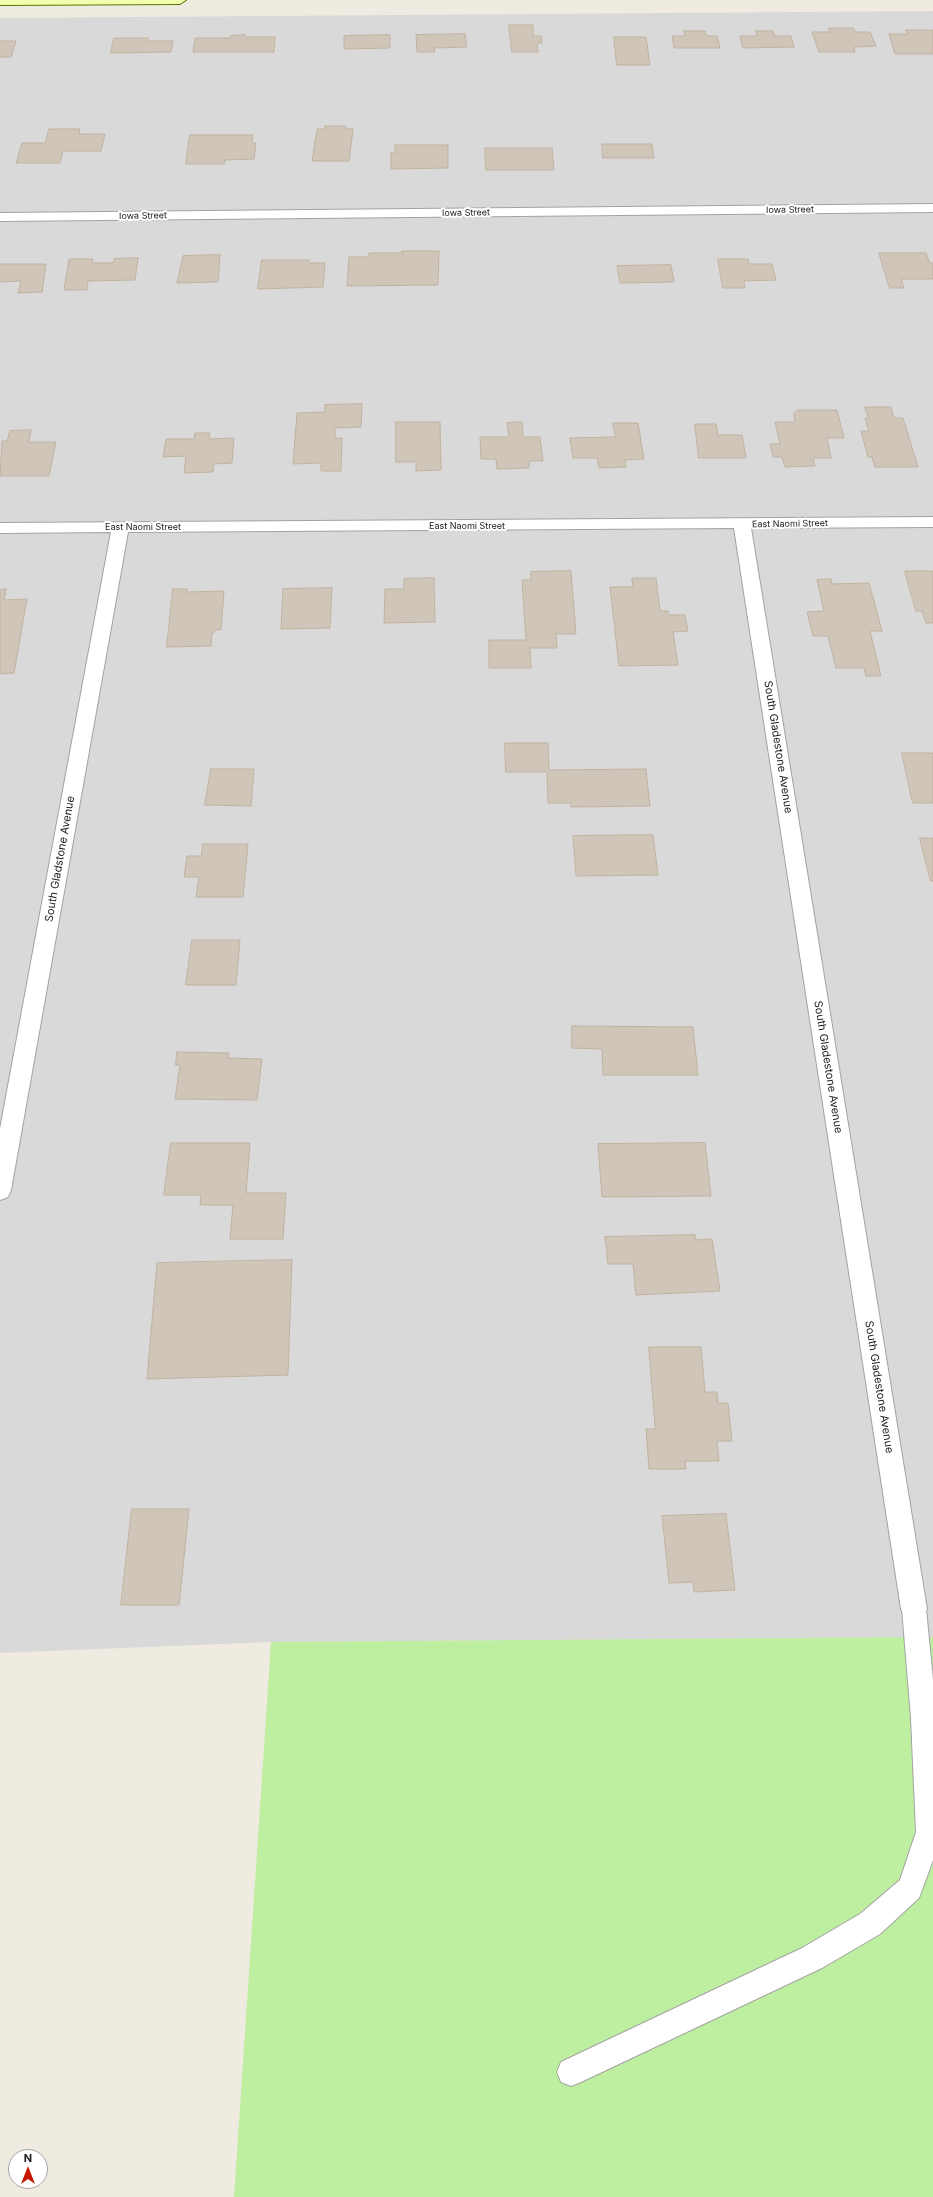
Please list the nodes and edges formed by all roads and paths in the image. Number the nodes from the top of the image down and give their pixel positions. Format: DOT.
graph roads {
  1 [pos="180,0"];
  2 [pos="0,1"];
  3 [pos="933,208"];
  4 [pos="0,217"];
  5 [pos="933,522"];
  6 [pos="742,524"];
  7 [pos="0,528"];
  8 [pos="120,528"];
  9 [pos="0,1190"];
  10 [pos="914,1609"];
  11 [pos="571,2072"];
  1 -- 2 [label="street"];
  3 -- 4 [label="street, Iowa Street"];
  5 -- 6 [label="street, East Naomi Street"];
  6 -- 8 [label="street, East Naomi Street"];
  6 -- 10 [label="street, South Gladestone Avenue"];
  7 -- 8 [label="street, East Naomi Street"];
  8 -- 9 [label="street, South Gladstone Avenue"];
  10 -- 11 [label="lane"];
}
